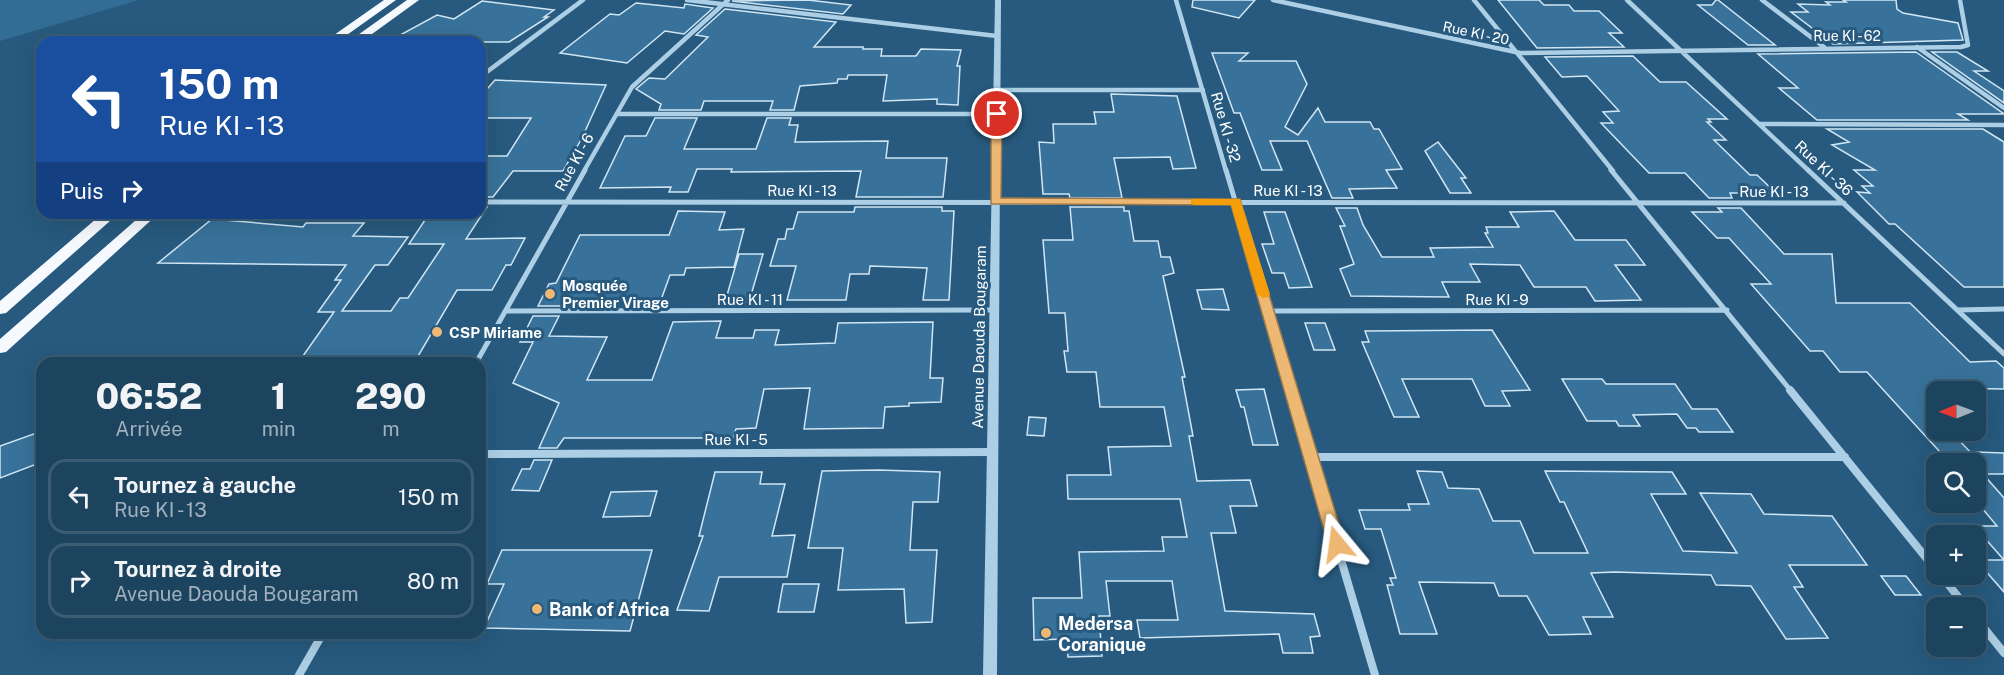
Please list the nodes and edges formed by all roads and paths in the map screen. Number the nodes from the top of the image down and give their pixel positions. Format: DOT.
graph roads {
  1 [pos="391,0"];
  2 [pos="414,0"];
  3 [pos="583,0"];
  4 [pos="687,0"];
  5 [pos="998,0"];
  6 [pos="1176,0"];
  7 [pos="1273,0"];
  8 [pos="1474,0"];
  9 [pos="1627,0"];
  10 [pos="1762,0"];
  11 [pos="1959,0"];
  12 [pos="726,2"];
  13 [pos="339,36"];
  14 [pos="363,36"];
  15 [pos="997,36"];
  16 [pos="1824,47"];
  17 [pos="1917,47"];
  18 [pos="1679,49"];
  19 [pos="1520,53"];
  20 [pos="486,73"];
  21 [pos="997,90"];
  22 [pos="1203,90"];
  23 [pos="2004,108"];
  24 [pos="616,114"];
  25 [pos="997,114"];
  26 [pos="1759,124"];
  27 [pos="2004,125"];
  28 [pos="1236,201"];
  29 [pos="486,202"];
  30 [pos="567,202"];
  31 [pos="996,202"];
  32 [pos="1641,202"];
  33 [pos="1844,203"];
  34 [pos="105,219"];
  35 [pos="145,219"];
  36 [pos="0,309"];
  37 [pos="2004,309"];
  38 [pos="994,310"];
  39 [pos="1727,310"];
  40 [pos="1958,310"];
  41 [pos="505,311"];
  42 [pos="1268,311"];
  43 [pos="0,348"];
  44 [pos="2004,354"];
  45 [pos="479,357"];
  46 [pos="993,452"];
  47 [pos="486,454"];
  48 [pos="1311,457"];
  49 [pos="1845,457"];
  50 [pos="1926,558"];
  51 [pos="1949,585"];
  52 [pos="1958,597"];
  53 [pos="1986,630"];
  54 [pos="320,639"];
  55 [pos="2004,653"];
  56 [pos="299,675"];
  57 [pos="990,675"];
  58 [pos="1375,675"];
  1 -- 13 [label="highway"];
  2 -- 14 [label="highway"];
  3 -- 20 [label="street"];
  4 -- 12 [label="street"];
  5 -- 15 [label="street, Avenue Daouda Bougaram"];
  6 -- 22 [label="street, Rue KI - 32"];
  7 -- 19 [label="street, Rue KI - 20"];
  8 -- 19 [label="street"];
  9 -- 18 [label="street, Rue KI - 36"];
  10 -- 16 [label="street"];
  11 -- 17 [label="street, Rue KI - 62"];
  12 -- 15 [label="street"];
  12 -- 24 [label="street, Rue KI - 6"];
  15 -- 21 [label="street, Avenue Daouda Bougaram"];
  16 -- 17 [label="street, Rue KI - 62"];
  16 -- 18 [label="street, Rue KI - 62"];
  17 -- 23 [label="street"];
  18 -- 19 [label="street, Rue KI - 20"];
  18 -- 26 [label="street, Rue KI - 36"];
  19 -- 32 [label="street"];
  21 -- 22 [label="street"];
  21 -- 25 [label="street, Avenue Daouda Bougaram"];
  22 -- 28 [label="street, Rue KI - 32"];
  24 -- 25 [label="street"];
  24 -- 30 [label="street, Rue KI - 6"];
  25 -- 31 [label="street, Avenue Daouda Bougaram"];
  26 -- 27 [label="street"];
  26 -- 33 [label="street, Rue KI - 36"];
  28 -- 31 [label="street, Rue KI - 13"];
  28 -- 32 [label="street, Rue KI - 13"];
  28 -- 42 [label="street, Rue KI - 32"];
  29 -- 30 [label="street, Rue KI - 13"];
  30 -- 31 [label="street, Rue KI - 13"];
  30 -- 41 [label="street, Rue KI - 6"];
  31 -- 38 [label="street, Avenue Daouda Bougaram"];
  32 -- 33 [label="street, Rue KI - 13"];
  32 -- 39 [label="street"];
  33 -- 40 [label="street, Rue KI - 36"];
  34 -- 36 [label="highway"];
  35 -- 43 [label="highway"];
  37 -- 40 [label="street"];
  38 -- 41 [label="street, Rue KI - 11"];
  38 -- 46 [label="street, Avenue Daouda Bougaram"];
  39 -- 42 [label="street, Rue KI - 9"];
  39 -- 49 [label="street"];
  40 -- 44 [label="street, Rue KI - 36"];
  41 -- 45 [label="street, Rue KI - 6"];
  42 -- 48 [label="street, Rue KI - 32"];
  46 -- 47 [label="street, Rue KI - 5"];
  46 -- 57 [label="street, Avenue Daouda Bougaram"];
  48 -- 49 [label="street"];
  48 -- 58 [label="street, Rue KI - 32"];
  49 -- 50 [label="street"];
  51 -- 52 [label="street"];
  53 -- 55 [label="street"];
  54 -- 56 [label="street"];
}
